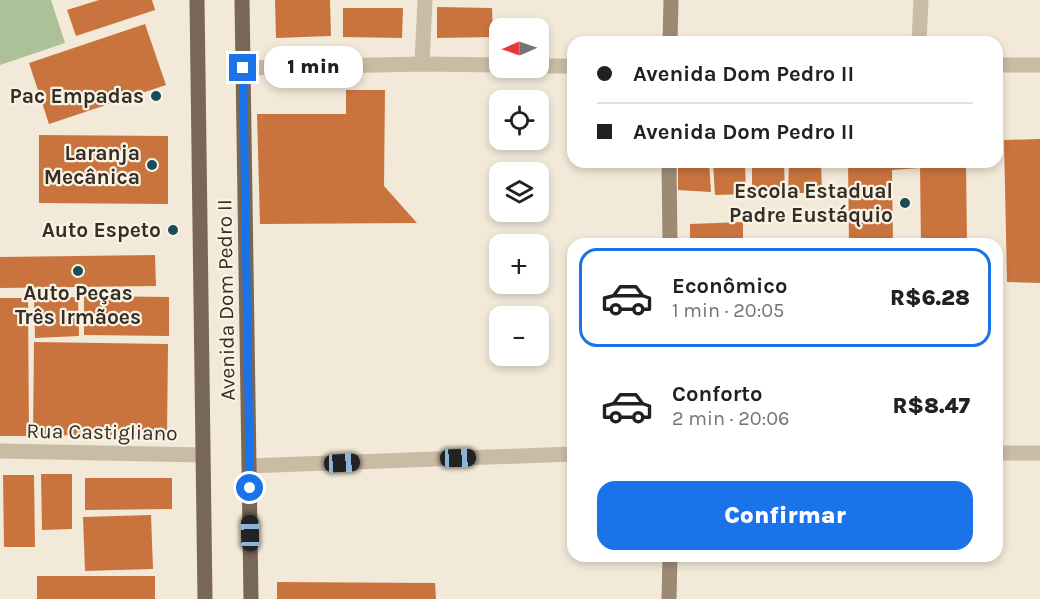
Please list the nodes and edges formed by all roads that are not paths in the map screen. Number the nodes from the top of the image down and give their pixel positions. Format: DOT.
graph roads {
  1 [pos="197,0"];
  2 [pos="242,0"];
  3 [pos="425,0"];
  4 [pos="671,0"];
  5 [pos="921,0"];
  6 [pos="670,36"];
  7 [pos="919,36"];
  8 [pos="423,64"];
  9 [pos="489,65"];
  10 [pos="1003,65"];
  11 [pos="1040,65"];
  12 [pos="549,66"];
  13 [pos="567,66"];
  14 [pos="243,68"];
  15 [pos="669,168"];
  16 [pos="670,238"];
  17 [pos="0,451"];
  18 [pos="1003,453"];
  19 [pos="1040,453"];
  20 [pos="203,454"];
  21 [pos="567,454"];
  22 [pos="249,466"];
  23 [pos="670,562"];
  24 [pos="205,599"];
  25 [pos="251,599"];
  26 [pos="669,599"];
  1 -- 20 [label="main road, Avenida Dom Pedro II"];
  2 -- 14 [label="main road, Avenida Dom Pedro II"];
  3 -- 8 [label="street"];
  4 -- 6 [label="main road"];
  5 -- 7 [label="street"];
  8 -- 9 [label="street"];
  8 -- 14 [label="street"];
  10 -- 11 [label="street"];
  12 -- 13 [label="street"];
  14 -- 22 [label="main road, Avenida Dom Pedro II"];
  15 -- 16 [label="main road"];
  17 -- 20 [label="street, Rua Castigliano"];
  18 -- 19 [label="street"];
  20 -- 24 [label="main road, Avenida Dom Pedro II"];
  21 -- 22 [label="street"];
  22 -- 25 [label="main road, Avenida Dom Pedro II"];
  23 -- 26 [label="main road"];
}
